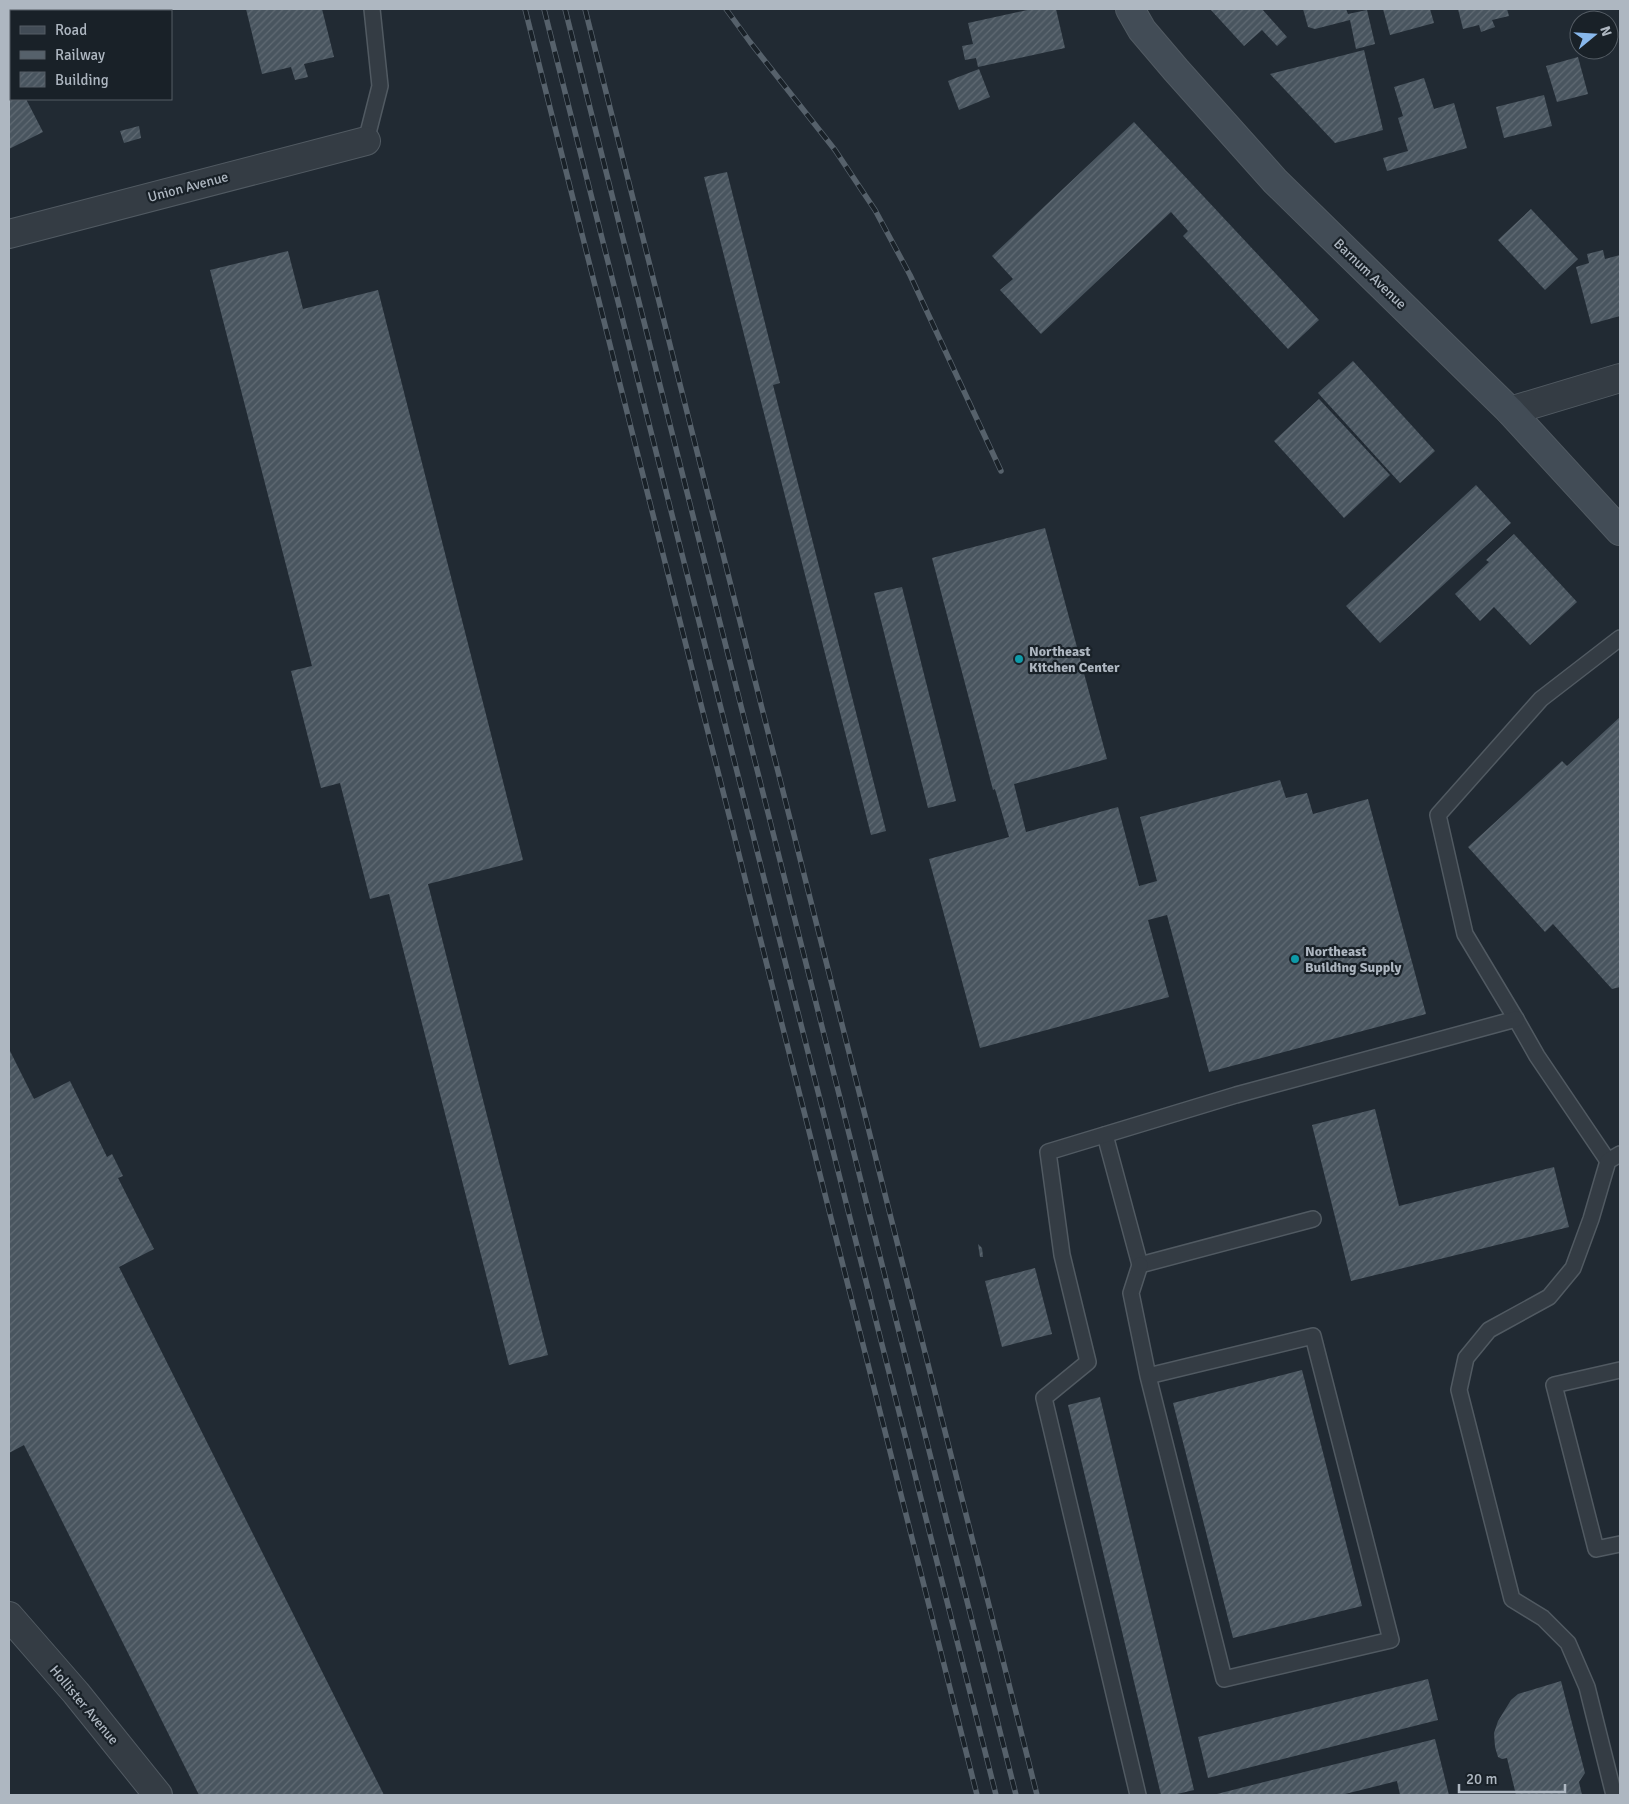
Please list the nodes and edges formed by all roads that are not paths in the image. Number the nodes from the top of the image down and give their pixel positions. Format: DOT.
graph roads {
  1 [pos="372,9"];
  2 [pos="1130,9"];
  3 [pos="366,141"];
  4 [pos="9,234"];
  5 [pos="1620,378"];
  6 [pos="1510,411"];
  7 [pos="1620,531"];
  8 [pos="1620,638"];
  9 [pos="1516,1019"];
  10 [pos="1105,1135"];
  11 [pos="1614,1158"];
  12 [pos="1313,1219"];
  13 [pos="1140,1265"];
  14 [pos="1620,1370"];
  15 [pos="1148,1376"];
  16 [pos="1620,1544"];
  17 [pos="9,1616"];
  18 [pos="158,1795"];
  19 [pos="1138,1795"];
  20 [pos="1614,1795"];
  1 -- 3 [label="lane"];
  2 -- 6 [label="main road, Barnum Avenue"];
  3 -- 4 [label="street, Union Avenue"];
  5 -- 6 [label="street"];
  6 -- 7 [label="main road, Barnum Avenue"];
  8 -- 9 [label="lane"];
  9 -- 10 [label="lane"];
  9 -- 11 [label="lane"];
  10 -- 13 [label="lane"];
  10 -- 19 [label="lane"];
  11 -- 20 [label="lane"];
  12 -- 13 [label="lane"];
  13 -- 15 [label="lane"];
  14 -- 16 [label="lane"];
  15 -- 15 [label="lane"];
  17 -- 18 [label="street, Hollister Avenue"];
}
